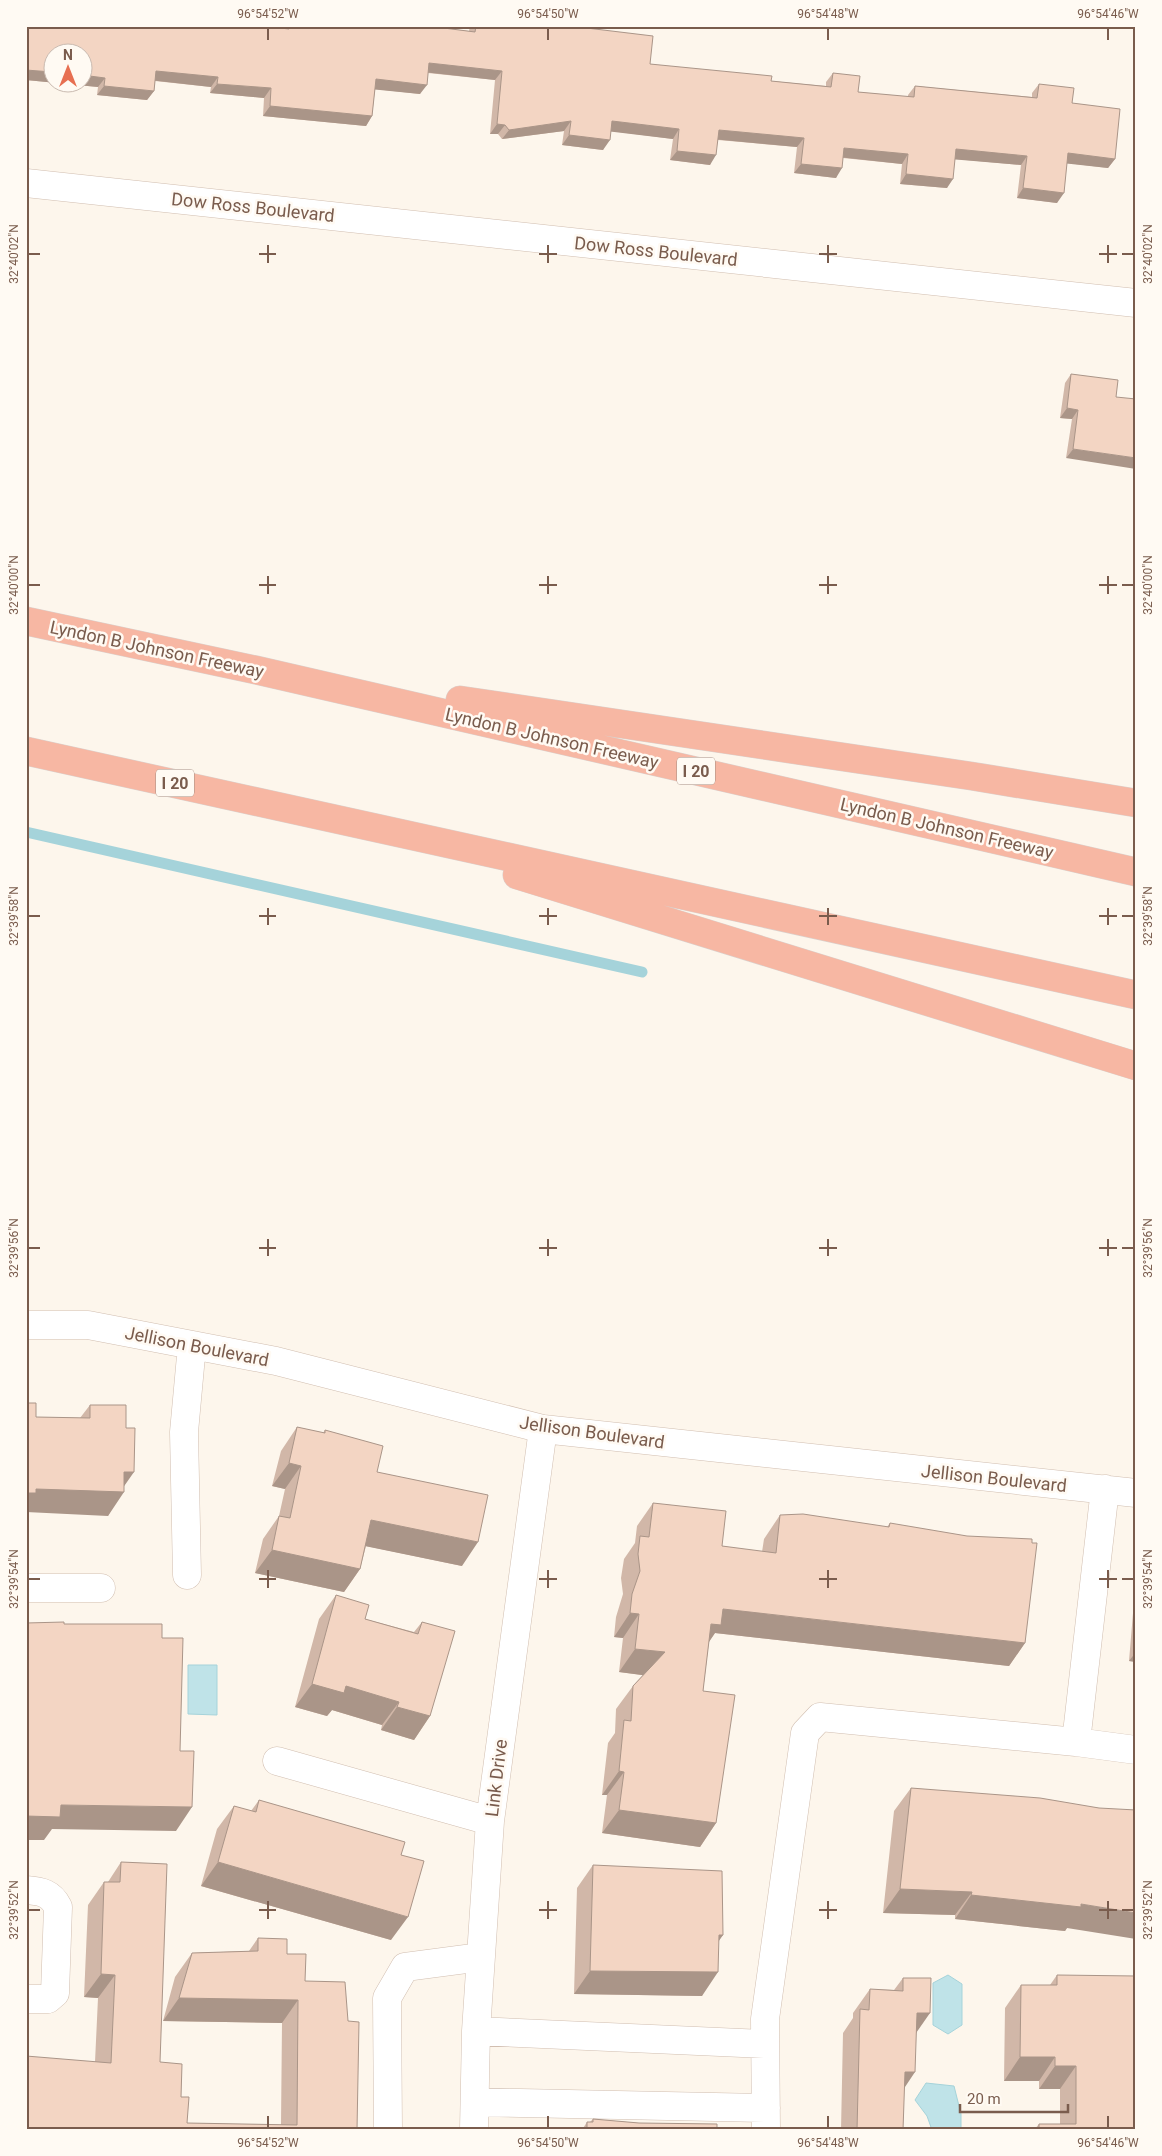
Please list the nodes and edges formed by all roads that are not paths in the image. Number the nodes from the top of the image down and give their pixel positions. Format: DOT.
graph roads {
  1 [pos="26,183"];
  2 [pos="1136,303"];
  3 [pos="26,621"];
  4 [pos="256,670"];
  5 [pos="26,751"];
  6 [pos="1136,803"];
  7 [pos="324,816"];
  8 [pos="1136,872"];
  9 [pos="1136,995"];
  10 [pos="1136,1066"];
  11 [pos="26,1325"];
  12 [pos="192,1345"];
  13 [pos="543,1428"];
  14 [pos="1105,1489"];
  15 [pos="1136,1493"];
  16 [pos="187,1575"];
  17 [pos="26,1588"];
  18 [pos="101,1588"];
  19 [pos="1076,1742"];
  20 [pos="1136,1750"];
  21 [pos="277,1761"];
  22 [pos="490,1821"];
  23 [pos="26,1890"];
  24 [pos="481,1957"];
  25 [pos="26,2000"];
  26 [pos="476,2031"];
  27 [pos="765,2044"];
  28 [pos="475,2102"];
  29 [pos="766,2119"];
  30 [pos="388,2130"];
  31 [pos="474,2130"];
  1 -- 2 [label="street, Dow Ross Boulevard"];
  3 -- 4 [label="highway, Lyndon B Johnson Freeway / I 20"];
  4 -- 6 [label="highway"];
  4 -- 8 [label="highway, Lyndon B Johnson Freeway / I 20"];
  5 -- 7 [label="highway, I 20"];
  7 -- 9 [label="highway, I 20"];
  7 -- 10 [label="highway"];
  11 -- 12 [label="street, Jellison Boulevard"];
  12 -- 13 [label="street, Jellison Boulevard"];
  12 -- 16 [label="street"];
  13 -- 14 [label="street, Jellison Boulevard"];
  13 -- 22 [label="street, Link Drive"];
  14 -- 15 [label="street, Jellison Boulevard"];
  14 -- 19 [label="street"];
  17 -- 18 [label="street"];
  19 -- 20 [label="street"];
  19 -- 27 [label="street"];
  21 -- 22 [label="street"];
  22 -- 24 [label="street, Link Drive"];
  23 -- 25 [label="street"];
  24 -- 26 [label="street, Link Drive"];
  24 -- 30 [label="street"];
  26 -- 27 [label="street"];
  26 -- 28 [label="street, Link Drive"];
  27 -- 29 [label="street"];
  28 -- 29 [label="street"];
  28 -- 31 [label="street, Link Drive"];
}
